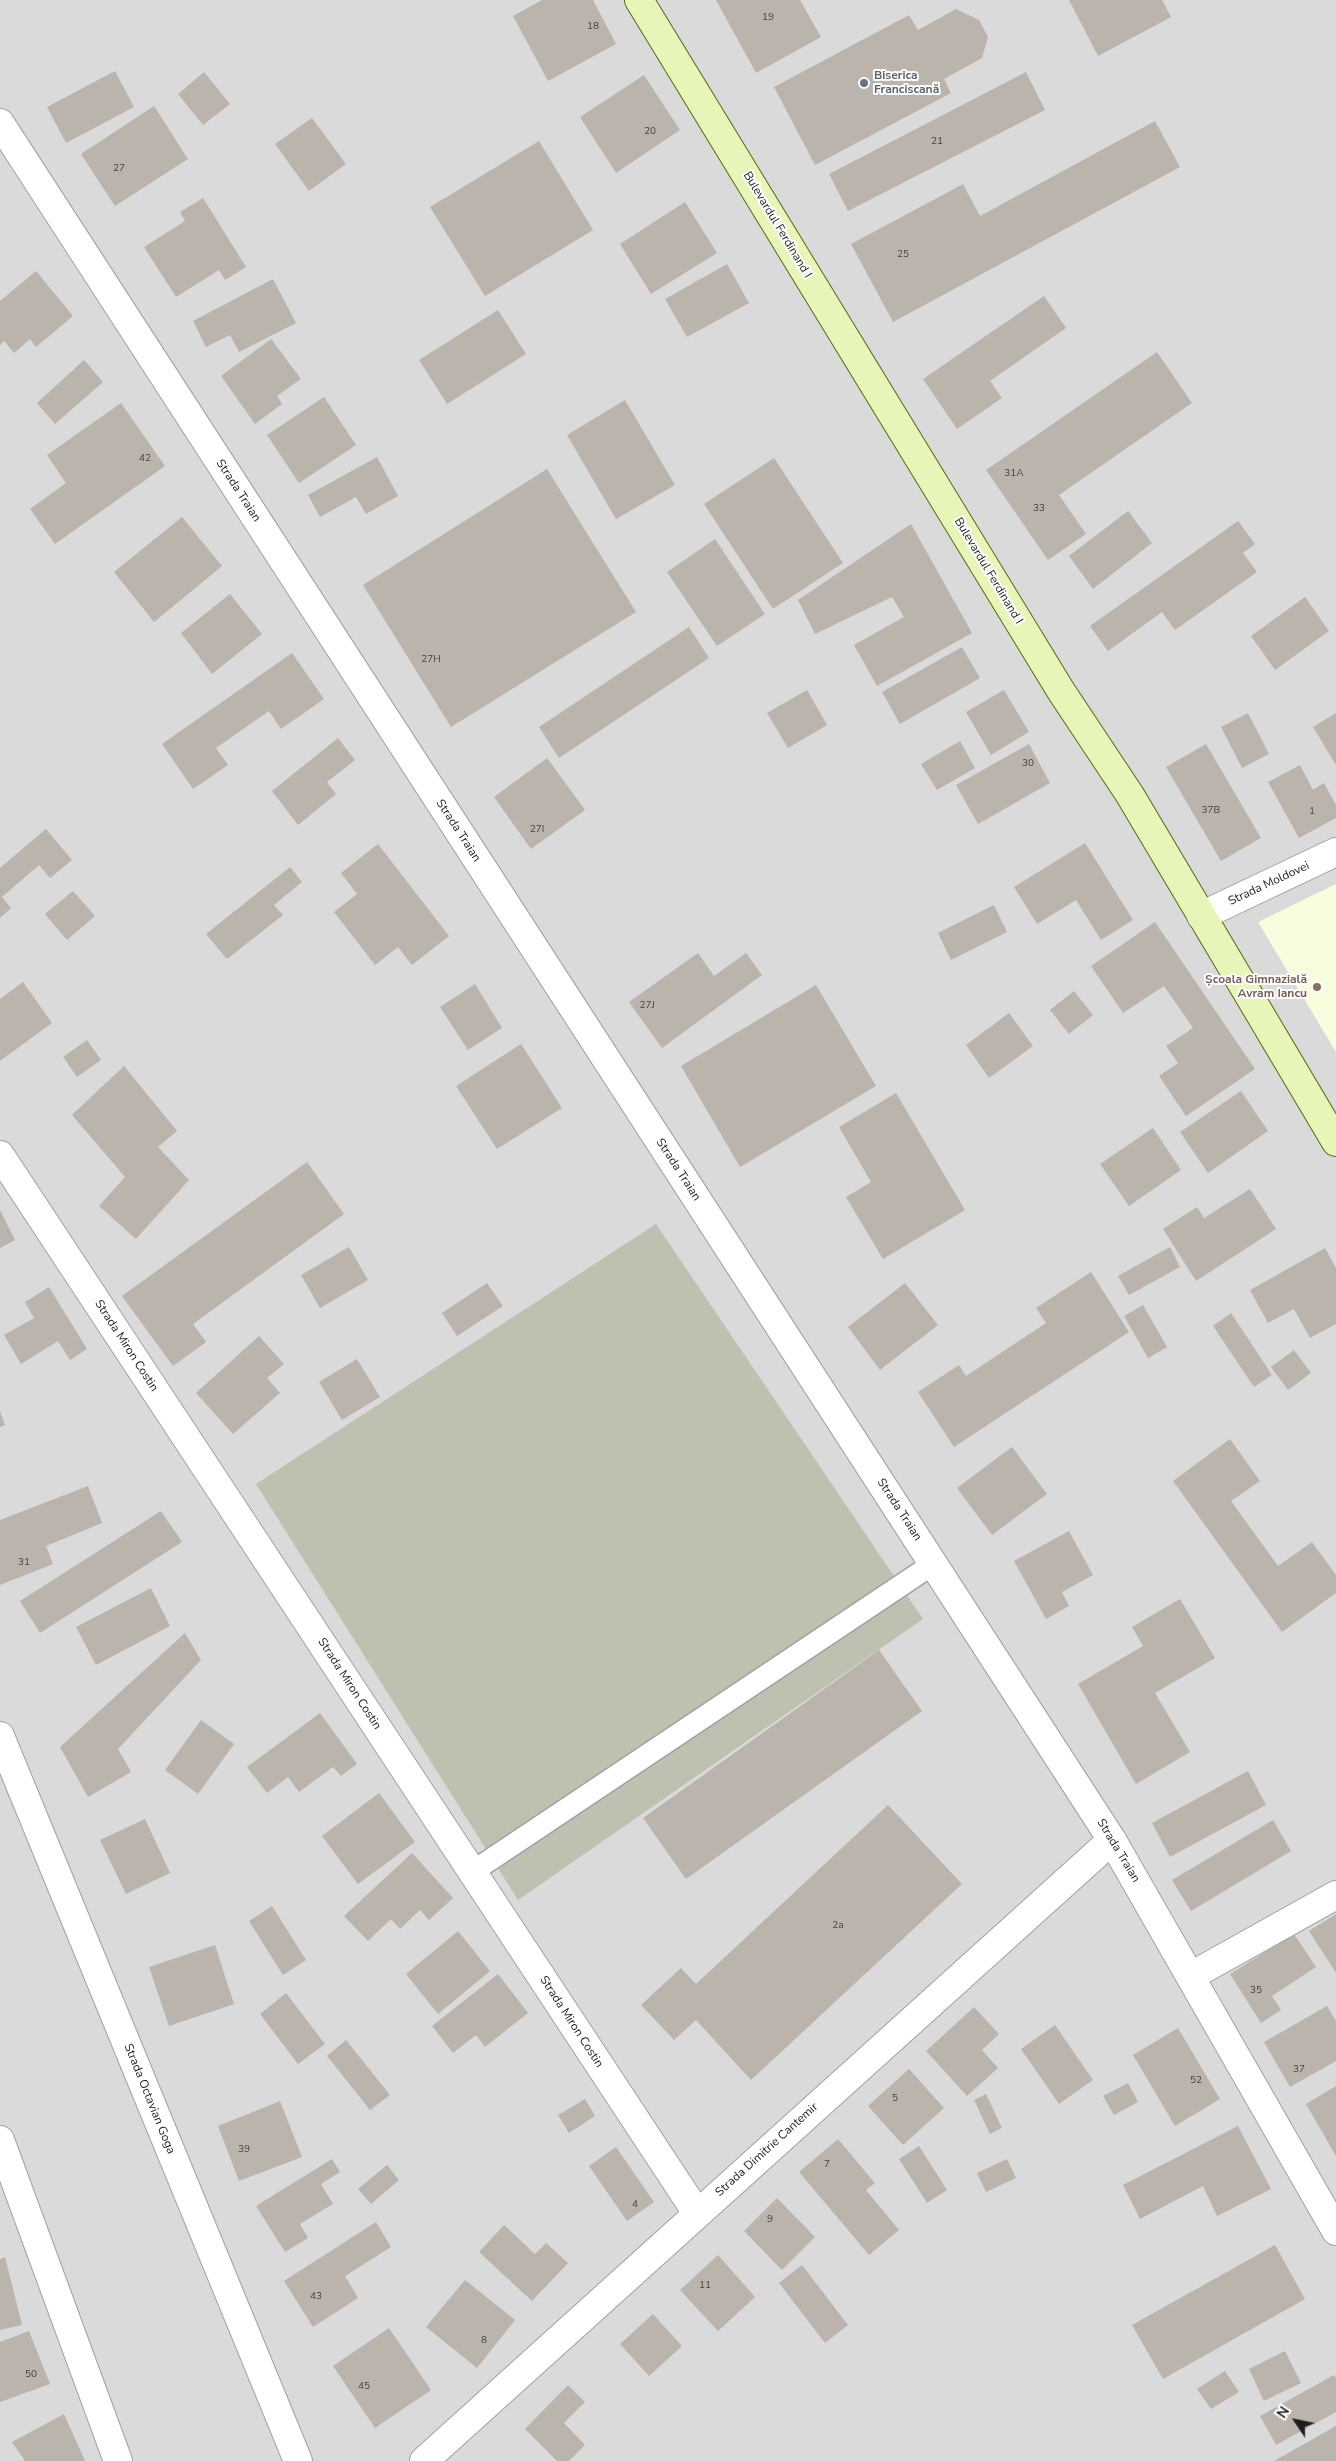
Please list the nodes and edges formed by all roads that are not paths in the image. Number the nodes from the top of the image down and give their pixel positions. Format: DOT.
graph roads {
  1 [pos="639,0"];
  2 [pos="0,123"];
  3 [pos="1336,852"];
  4 [pos="1201,916"];
  5 [pos="1336,1142"];
  6 [pos="0,1155"];
  7 [pos="934,1564"];
  8 [pos="0,1736"];
  9 [pos="1112,1840"];
  10 [pos="472,1872"];
  11 [pos="1336,1895"];
  12 [pos="1191,1976"];
  13 [pos="0,2140"];
  14 [pos="697,2213"];
  15 [pos="1336,2231"];
  16 [pos="118,2461"];
  17 [pos="298,2461"];
  18 [pos="424,2461"];
  1 -- 4 [label="main road, Bulevardul Ferdinand I"];
  2 -- 7 [label="street, Strada Traian"];
  3 -- 4 [label="street, Strada Moldovei"];
  4 -- 5 [label="main road, Bulevardul Ferdinand I"];
  6 -- 10 [label="street, Strada Miron Costin"];
  7 -- 9 [label="street, Strada Traian"];
  7 -- 10 [label="lane"];
  8 -- 17 [label="street, Strada Octavian Goga"];
  9 -- 12 [label="street, Strada Traian"];
  9 -- 14 [label="street, Strada Dimitrie Cantemir"];
  10 -- 14 [label="street, Strada Miron Costin"];
  11 -- 12 [label="street"];
  12 -- 15 [label="street, Strada Traian"];
  13 -- 16 [label="street"];
  14 -- 18 [label="street, Strada Dimitrie Cantemir"];
}
